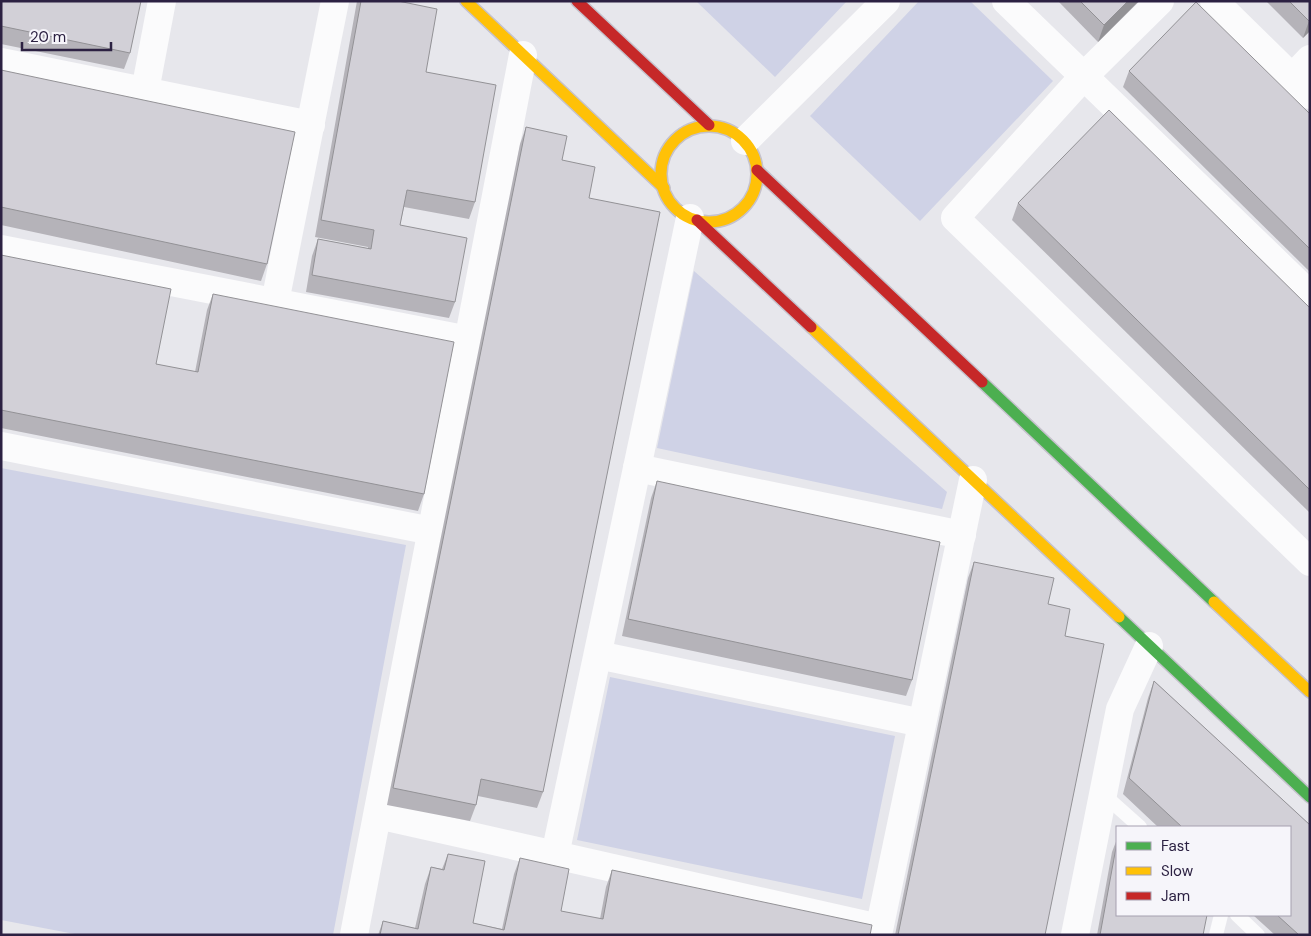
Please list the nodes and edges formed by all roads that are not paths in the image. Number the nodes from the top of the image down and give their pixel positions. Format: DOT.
graph roads {
  1 [pos="162,1"];
  2 [pos="335,1"];
  3 [pos="466,1"];
  4 [pos="577,1"];
  5 [pos="886,1"];
  6 [pos="1006,1"];
  7 [pos="1160,1"];
  8 [pos="1214,1"];
  9 [pos="524,55"];
  10 [pos="1,62"];
  11 [pos="1084,76"];
  12 [pos="1304,78"];
  13 [pos="145,91"];
  14 [pos="310,125"];
  15 [pos="709,126"];
  16 [pos="745,141"];
  17 [pos="757,170"];
  18 [pos="664,188"];
  19 [pos="694,219"];
  20 [pos="1,248"];
  21 [pos="1310,295"];
  22 [pos="276,302"];
  23 [pos="469,340"];
  24 [pos="1,446"];
  25 [pos="637,468"];
  26 [pos="973,480"];
  27 [pos="432,531"];
  28 [pos="962,535"];
  29 [pos="1310,562"];
  30 [pos="1149,646"];
  31 [pos="598,655"];
  32 [pos="1310,692"];
  33 [pos="922,723"];
  34 [pos="1103,794"];
  35 [pos="1310,797"];
  36 [pos="378,815"];
  37 [pos="1139,826"];
  38 [pos="555,855"];
  39 [pos="1221,916"];
  40 [pos="1238,916"];
  41 [pos="878,931"];
  42 [pos="354,935"];
  43 [pos="1075,935"];
  44 [pos="1216,935"];
  45 [pos="1258,935"];
  1 -- 13 [label="street"];
  2 -- 14 [label="street"];
  3 -- 9 [label="street"];
  4 -- 15 [label="street"];
  5 -- 16 [label="street"];
  6 -- 11 [label="street"];
  7 -- 11 [label="street"];
  8 -- 12 [label="street"];
  9 -- 18 [label="street"];
  9 -- 23 [label="street"];
  10 -- 13 [label="street"];
  11 -- 21 [label="street"];
  11 -- 29 [label="street"];
  13 -- 14 [label="street"];
  14 -- 22 [label="street"];
  15 -- 16 [label="street"];
  15 -- 18 [label="street"];
  16 -- 17 [label="street"];
  17 -- 19 [label="street"];
  17 -- 32 [label="street"];
  18 -- 19 [label="street"];
  19 -- 25 [label="street"];
  19 -- 26 [label="street"];
  20 -- 22 [label="street"];
  22 -- 23 [label="street"];
  23 -- 27 [label="street"];
  24 -- 27 [label="street"];
  25 -- 28 [label="street"];
  25 -- 31 [label="street"];
  26 -- 28 [label="street"];
  26 -- 30 [label="street"];
  27 -- 36 [label="street"];
  28 -- 33 [label="street"];
  30 -- 34 [label="street"];
  30 -- 35 [label="street"];
  31 -- 33 [label="street"];
  31 -- 38 [label="street"];
  33 -- 41 [label="street"];
  34 -- 37 [label="lane"];
  34 -- 43 [label="street"];
  36 -- 38 [label="street"];
  36 -- 42 [label="street"];
  38 -- 41 [label="street"];
  39 -- 44 [label="lane"];
  40 -- 45 [label="lane"];
}
